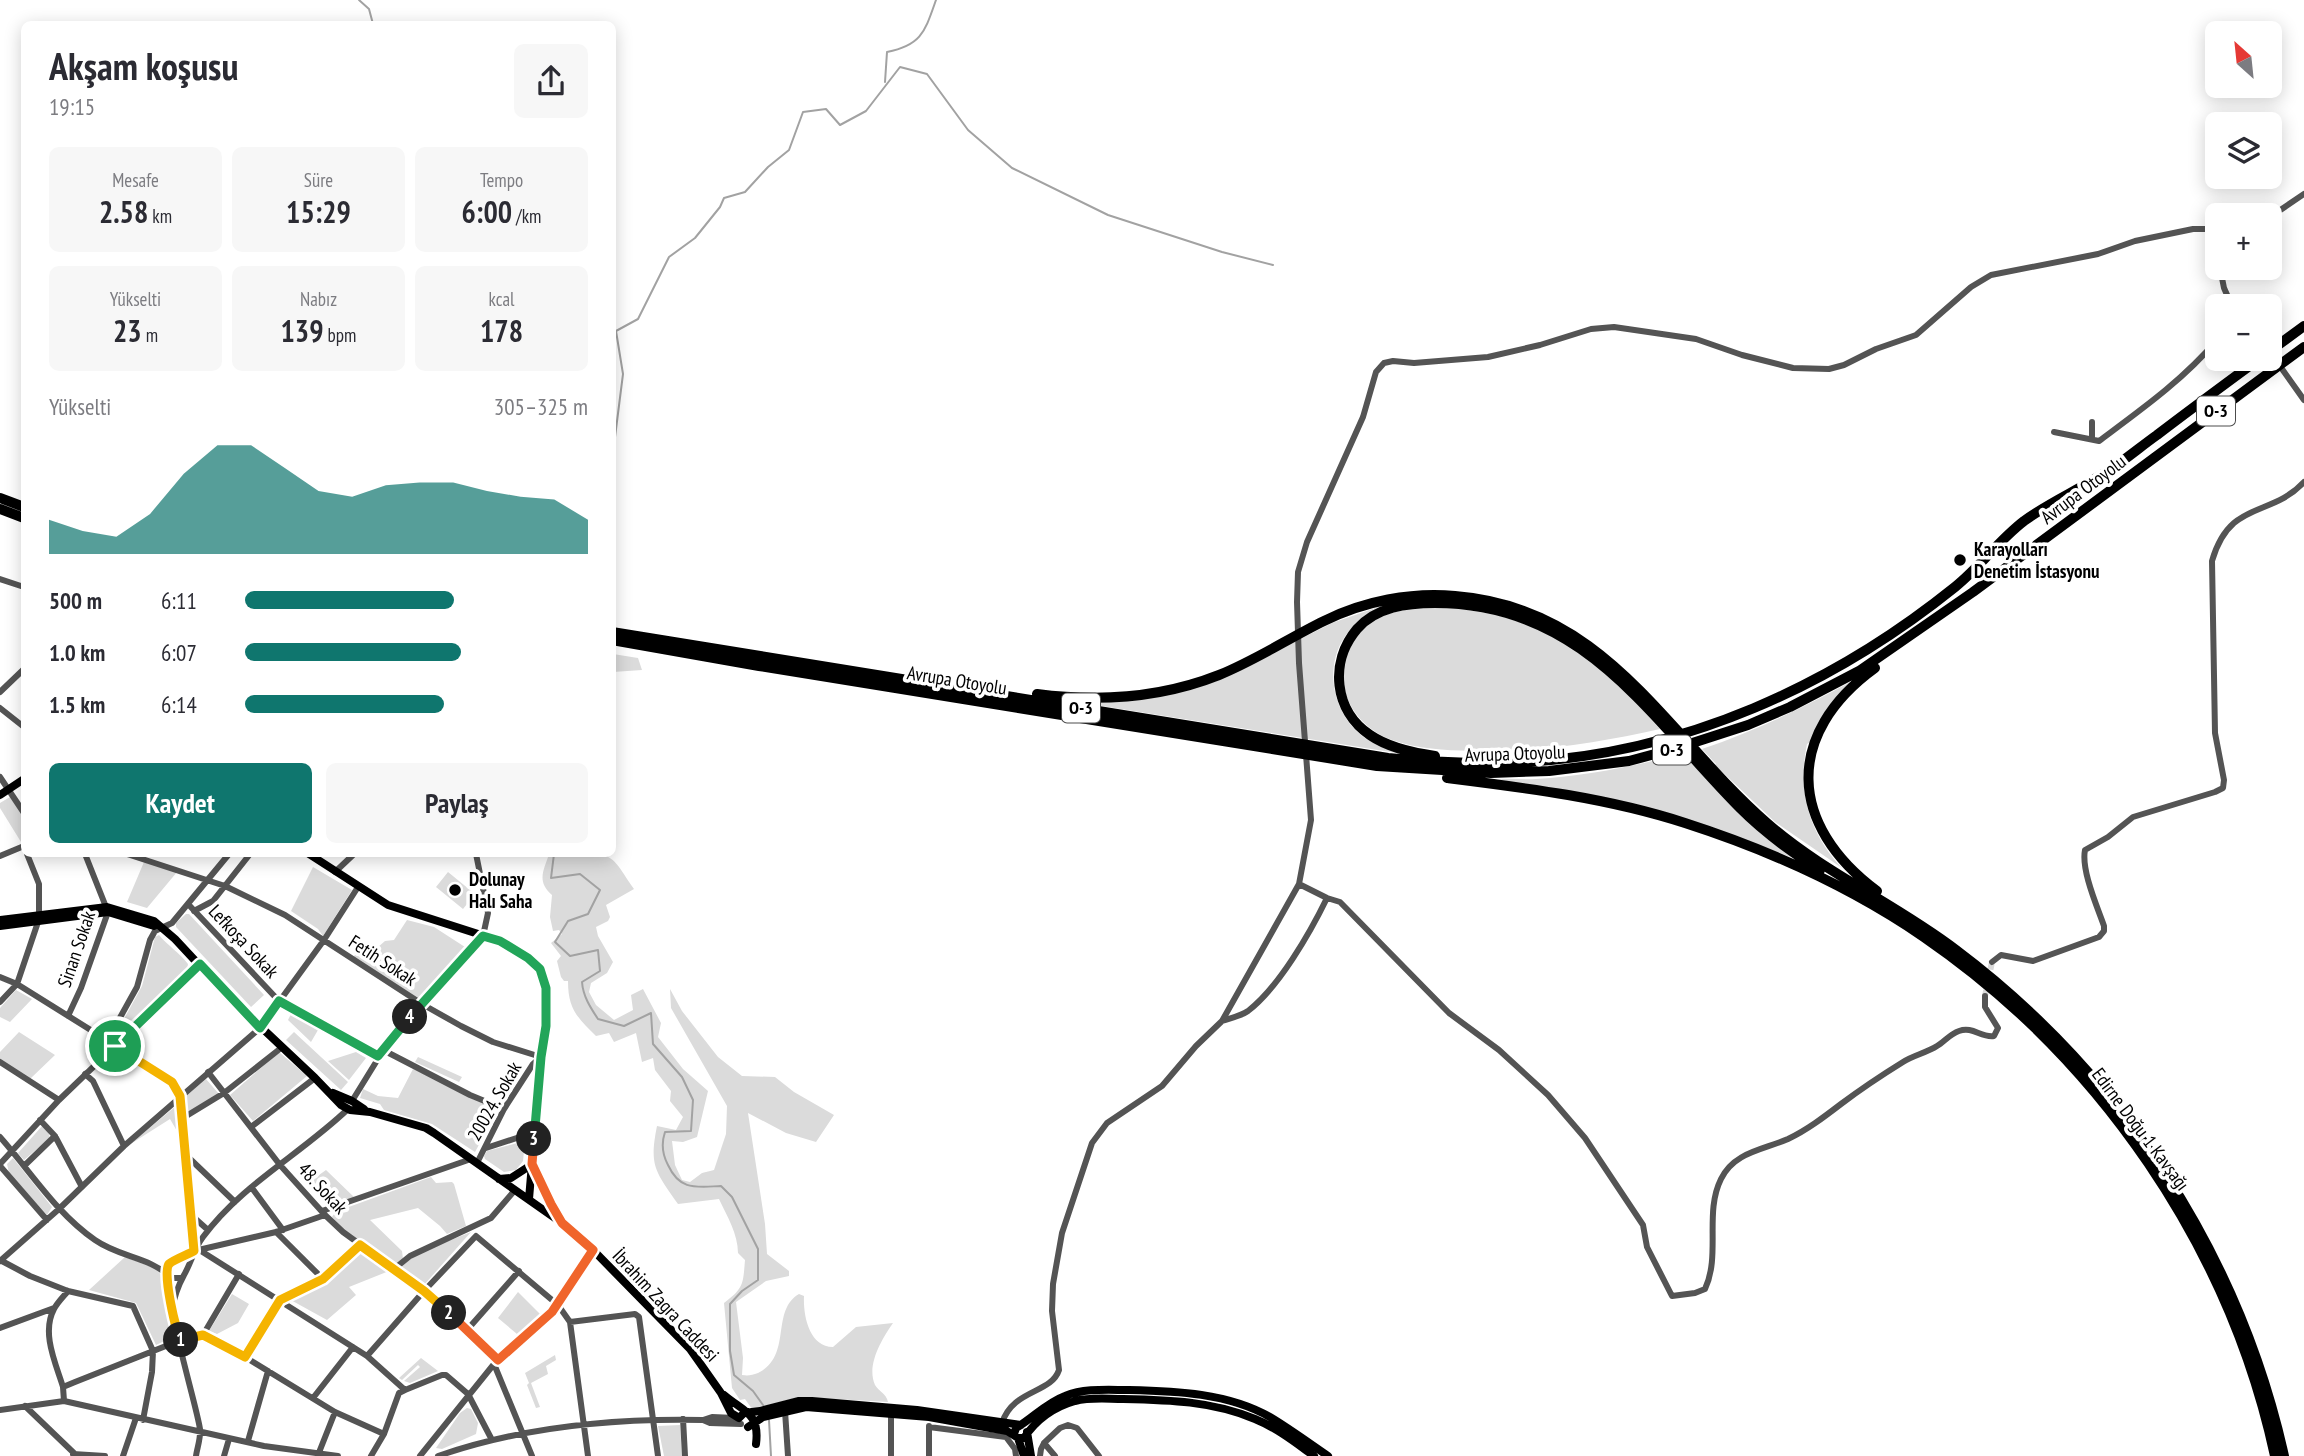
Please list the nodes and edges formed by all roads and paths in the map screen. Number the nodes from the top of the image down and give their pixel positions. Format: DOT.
graph roads {
  1 [pos="2304,194"];
  2 [pos="2282,209"];
  3 [pos="2205,229"];
  4 [pos="2304,326"];
  5 [pos="2282,342"];
  6 [pos="2304,347"];
  7 [pos="2205,354"];
  8 [pos="2282,368"];
  9 [pos="2243,371"];
  10 [pos="2304,400"];
  11 [pos="2092,422"];
  12 [pos="2054,432"];
  13 [pos="2092,439"];
  14 [pos="2304,482"];
  15 [pos="0,498"];
  16 [pos="21,506"];
  17 [pos="0,509"];
  18 [pos="21,517"];
  19 [pos="0,579"];
  20 [pos="21,586"];
  21 [pos="1936,619"];
  22 [pos="616,633"];
  23 [pos="616,641"];
  24 [pos="21,672"];
  25 [pos="962,689"];
  26 [pos="0,692"];
  27 [pos="1649,706"];
  28 [pos="0,708"];
  29 [pos="21,722"];
  30 [pos="1551,760"];
  31 [pos="1701,762"];
  32 [pos="1377,766"];
  33 [pos="0,777"];
  34 [pos="21,781"];
  35 [pos="4,792"];
  36 [pos="21,810"];
  37 [pos="21,847"];
  38 [pos="0,856"];
  39 [pos="28,857"];
  40 [pos="86,857"];
  41 [pos="136,857"];
  42 [pos="227,857"];
  43 [pos="248,857"];
  44 [pos="313,857"];
  45 [pos="351,857"];
  46 [pos="477,857"];
  47 [pos="335,872"];
  48 [pos="208,880"];
  49 [pos="1300,884"];
  50 [pos="225,886"];
  51 [pos="358,887"];
  52 [pos="1327,898"];
  53 [pos="1869,903"];
  54 [pos="188,904"];
  55 [pos="107,909"];
  56 [pos="194,911"];
  57 [pos="38,918"];
  58 [pos="0,920"];
  59 [pos="0,926"];
  60 [pos="160,927"];
  61 [pos="483,936"];
  62 [pos="1942,939"];
  63 [pos="324,940"];
  64 [pos="1992,962"];
  65 [pos="200,964"];
  66 [pos="0,977"];
  67 [pos="17,984"];
  68 [pos="1985,996"];
  69 [pos="279,1001"];
  70 [pos="0,1002"];
  71 [pos="422,1004"];
  72 [pos="68,1016"];
  73 [pos="1222,1021"];
  74 [pos="260,1028"];
  75 [pos="107,1041"];
  76 [pos="115,1046"];
  77 [pos="281,1048"];
  78 [pos="380,1053"];
  79 [pos="541,1057"];
  80 [pos="0,1062"];
  81 [pos="208,1072"];
  82 [pos="85,1074"];
  83 [pos="315,1078"];
  84 [pos="224,1093"];
  85 [pos="180,1096"];
  86 [pos="59,1100"];
  87 [pos="350,1105"];
  88 [pos="504,1109"];
  89 [pos="183,1118"];
  90 [pos="40,1121"];
  91 [pos="251,1128"];
  92 [pos="535,1132"];
  93 [pos="55,1136"];
  94 [pos="0,1137"];
  95 [pos="124,1146"];
  96 [pos="486,1148"];
  97 [pos="12,1151"];
  98 [pos="187,1156"];
  99 [pos="474,1161"];
  100 [pos="530,1163"];
  101 [pos="0,1165"];
  102 [pos="280,1165"];
  103 [pos="24,1166"];
  104 [pos="499,1179"];
  105 [pos="82,1187"];
  106 [pos="252,1188"];
  107 [pos="522,1195"];
  108 [pos="235,1202"];
  109 [pos="60,1209"];
  110 [pos="323,1213"];
  111 [pos="190,1214"];
  112 [pos="47,1220"];
  113 [pos="562,1223"];
  114 [pos="208,1230"];
  115 [pos="279,1231"];
  116 [pos="360,1245"];
  117 [pos="593,1250"];
  118 [pos="197,1251"];
  119 [pos="0,1261"];
  120 [pos="174,1262"];
  121 [pos="153,1264"];
  122 [pos="185,1268"];
  123 [pos="394,1269"];
  124 [pos="519,1271"];
  125 [pos="168,1274"];
  126 [pos="239,1274"];
  127 [pos="180,1278"];
  128 [pos="323,1279"];
  129 [pos="68,1291"];
  130 [pos="424,1291"];
  131 [pos="280,1300"];
  132 [pos="558,1305"];
  133 [pos="54,1308"];
  134 [pos="172,1310"];
  135 [pos="570,1322"];
  136 [pos="0,1328"];
  137 [pos="467,1330"];
  138 [pos="203,1335"];
  139 [pos="179,1340"];
  140 [pos="354,1347"];
  141 [pos="153,1351"];
  142 [pos="367,1356"];
  143 [pos="245,1357"];
  144 [pos="496,1362"];
  145 [pos="268,1371"];
  146 [pos="63,1387"];
  147 [pos="405,1390"];
  148 [pos="721,1393"];
  149 [pos="468,1394"];
  150 [pos="313,1398"];
  151 [pos="64,1401"];
  152 [pos="26,1406"];
  153 [pos="0,1410"];
  154 [pos="785,1411"];
  155 [pos="335,1412"];
  156 [pos="748,1413"];
  157 [pos="891,1413"];
  158 [pos="930,1414"];
  159 [pos="139,1419"];
  160 [pos="683,1419"];
  161 [pos="654,1420"];
  162 [pos="745,1423"];
  163 [pos="1002,1423"];
  164 [pos="583,1426"];
  165 [pos="1020,1426"];
  166 [pos="929,1427"];
  167 [pos="201,1432"];
  168 [pos="1027,1432"];
  169 [pos="521,1433"];
  170 [pos="384,1434"];
  171 [pos="1016,1436"];
  172 [pos="229,1438"];
  173 [pos="492,1440"];
  174 [pos="248,1441"];
  175 [pos="1044,1443"];
  176 [pos="264,1446"];
  177 [pos="318,1454"];
  178 [pos="74,1455"];
  179 [pos="106,1456"];
  180 [pos="123,1456"];
  181 [pos="195,1456"];
  182 [pos="224,1456"];
  183 [pos="259,1456"];
  184 [pos="338,1456"];
  185 [pos="372,1456"];
  186 [pos="419,1456"];
  187 [pos="438,1456"];
  188 [pos="532,1456"];
  189 [pos="588,1456"];
  190 [pos="658,1456"];
  191 [pos="685,1456"];
  192 [pos="757,1456"];
  193 [pos="788,1456"];
  194 [pos="891,1456"];
  195 [pos="929,1456"];
  196 [pos="1016,1456"];
  197 [pos="1024,1456"];
  198 [pos="1031,1456"];
  199 [pos="1040,1456"];
  200 [pos="1055,1456"];
  201 [pos="1099,1456"];
  202 [pos="1314,1456"];
  203 [pos="1328,1456"];
  204 [pos="2275,1456"];
  205 [pos="2284,1456"];
  1 -- 2 [label="street"];
  3 -- 49 [label="street"];
  4 -- 5 [label="highway"];
  6 -- 21 [label="highway, Avrupa Otoyolu / O-3"];
  7 -- 13 [label="street"];
  8 -- 10 [label="street"];
  9 -- 30 [label="highway, Avrupa Otoyolu / O-3"];
  11 -- 13 [label="street"];
  12 -- 13 [label="street"];
  14 -- 64 [label="street"];
  15 -- 16 [label="highway"];
  17 -- 18 [label="highway"];
  19 -- 20 [label="street"];
  21 -- 32 [label="highway, Avrupa Otoyolu / O-3"];
  21 -- 62 [label="highway"];
  22 -- 25 [label="highway, Avrupa Otoyolu / O-3"];
  23 -- 32 [label="highway, Avrupa Otoyolu / O-3"];
  24 -- 26 [label="street"];
  25 -- 27 [label="highway"];
  25 -- 30 [label="highway, Avrupa Otoyolu / O-3"];
  27 -- 30 [label="highway"];
  27 -- 31 [label="highway"];
  28 -- 29 [label="street"];
  31 -- 53 [label="highway"];
  31 -- 62 [label="highway"];
  32 -- 53 [label="highway"];
  33 -- 35 [label="street"];
  34 -- 35 [label="main road"];
  35 -- 36 [label="street"];
  37 -- 38 [label="street"];
  39 -- 57 [label="street"];
  40 -- 55 [label="street, Sinan Sokak"];
  41 -- 48 [label="street, Fetih Sokak"];
  42 -- 48 [label="street"];
  43 -- 50 [label="street, Lefkoşa Sokak"];
  44 -- 47 [label="main road"];
  45 -- 47 [label="street"];
  46 -- 61 [label="street"];
  47 -- 51 [label="main road"];
  48 -- 50 [label="street, Fetih Sokak"];
  48 -- 54 [label="street"];
  49 -- 52 [label="street"];
  49 -- 73 [label="street"];
  50 -- 56 [label="street, Lefkoşa Sokak"];
  50 -- 63 [label="street, Fetih Sokak"];
  51 -- 61 [label="main road"];
  51 -- 63 [label="street"];
  52 -- 68 [label="street"];
  52 -- 73 [label="street"];
  53 -- 204 [label="highway, Edirne Doğu 1 Kavşağı"];
  54 -- 56 [label="street"];
  54 -- 60 [label="street"];
  55 -- 57 [label="main road"];
  55 -- 60 [label="main road, İbrahim Zagra Caddesi"];
  55 -- 72 [label="street, Sinan Sokak"];
  56 -- 69 [label="street, Lefkoşa Sokak"];
  57 -- 58 [label="main road"];
  57 -- 59 [label="main road"];
  57 -- 67 [label="street"];
  60 -- 65 [label="main road, İbrahim Zagra Caddesi"];
  60 -- 75 [label="street"];
  61 -- 71 [label="street"];
  61 -- 79 [label="main road"];
  62 -- 205 [label="highway, Edirne Doğu 1 Kavşağı"];
  63 -- 69 [label="street"];
  63 -- 71 [label="street, Fetih Sokak"];
  65 -- 74 [label="main road, İbrahim Zagra Caddesi"];
  65 -- 76 [label="street"];
  66 -- 67 [label="street"];
  67 -- 70 [label="street"];
  67 -- 72 [label="street"];
  69 -- 74 [label="street"];
  69 -- 78 [label="street, Lefkoşa Sokak"];
  71 -- 78 [label="street"];
  71 -- 79 [label="street, Fetih Sokak"];
  72 -- 75 [label="street"];
  73 -- 163 [label="street"];
  74 -- 77 [label="main road, İbrahim Zagra Caddesi"];
  74 -- 81 [label="street"];
  75 -- 76 [label="street"];
  76 -- 82 [label="street"];
  76 -- 85 [label="street"];
  77 -- 83 [label="main road, İbrahim Zagra Caddesi"];
  77 -- 84 [label="street"];
  78 -- 87 [label="street"];
  78 -- 88 [label="street, Lefkoşa Sokak"];
  79 -- 88 [label="street, 20024. Sokak"];
  79 -- 92 [label="main road"];
  80 -- 86 [label="street"];
  81 -- 84 [label="street, 48. Sokak"];
  81 -- 85 [label="street"];
  82 -- 86 [label="street"];
  82 -- 95 [label="street"];
  83 -- 87 [label="main road, İbrahim Zagra Caddesi"];
  83 -- 91 [label="street"];
  84 -- 89 [label="street"];
  84 -- 91 [label="street, 48. Sokak"];
  85 -- 89 [label="street"];
  85 -- 95 [label="street"];
  86 -- 90 [label="street"];
  87 -- 99 [label="main road, İbrahim Zagra Caddesi"];
  87 -- 102 [label="street"];
  88 -- 96 [label="street, 20024. Sokak"];
  89 -- 98 [label="street"];
  90 -- 93 [label="street"];
  90 -- 97 [label="street"];
  91 -- 102 [label="street, 48. Sokak"];
  92 -- 96 [label="street"];
  92 -- 100 [label="main road"];
  93 -- 103 [label="street"];
  93 -- 105 [label="street"];
  94 -- 97 [label="street"];
  95 -- 105 [label="street"];
  96 -- 99 [label="street, 20024. Sokak"];
  97 -- 101 [label="street"];
  97 -- 103 [label="street"];
  98 -- 108 [label="street"];
  98 -- 111 [label="street"];
  99 -- 104 [label="main road, İbrahim Zagra Caddesi"];
  99 -- 110 [label="street"];
  100 -- 104 [label="main road"];
  100 -- 107 [label="main road"];
  100 -- 113 [label="main road"];
  101 -- 112 [label="street"];
  102 -- 106 [label="street"];
  102 -- 110 [label="street, 48. Sokak"];
  103 -- 109 [label="street"];
  104 -- 107 [label="main road, İbrahim Zagra Caddesi"];
  105 -- 109 [label="street"];
  106 -- 108 [label="street"];
  106 -- 115 [label="street"];
  107 -- 113 [label="main road, İbrahim Zagra Caddesi"];
  107 -- 123 [label="street"];
  108 -- 114 [label="street"];
  109 -- 112 [label="street"];
  109 -- 121 [label="street"];
  110 -- 115 [label="street"];
  110 -- 116 [label="street, 48. Sokak"];
  111 -- 114 [label="street"];
  111 -- 118 [label="street"];
  112 -- 119 [label="street"];
  113 -- 117 [label="main road, İbrahim Zagra Caddesi"];
  114 -- 118 [label="street"];
  115 -- 118 [label="street"];
  115 -- 128 [label="street"];
  116 -- 123 [label="street, 48. Sokak"];
  116 -- 128 [label="street"];
  117 -- 132 [label="street"];
  117 -- 148 [label="main road, İbrahim Zagra Caddesi"];
  118 -- 120 [label="street"];
  118 -- 122 [label="street"];
  118 -- 126 [label="street"];
  119 -- 129 [label="street"];
  120 -- 121 [label="street"];
  120 -- 122 [label="street"];
  120 -- 125 [label="street"];
  121 -- 125 [label="street"];
  122 -- 127 [label="street"];
  123 -- 130 [label="street, 48. Sokak"];
  124 -- 130 [label="street"];
  124 -- 132 [label="street"];
  124 -- 137 [label="street"];
  125 -- 127 [label="street"];
  125 -- 134 [label="street"];
  126 -- 131 [label="street"];
  126 -- 138 [label="street"];
  127 -- 134 [label="street"];
  128 -- 131 [label="street"];
  129 -- 133 [label="street"];
  129 -- 141 [label="street"];
  130 -- 137 [label="street, 48. Sokak"];
  130 -- 142 [label="street"];
  131 -- 140 [label="street"];
  131 -- 143 [label="street"];
  132 -- 135 [label="street"];
  132 -- 144 [label="street"];
  133 -- 136 [label="street"];
  133 -- 146 [label="street"];
  134 -- 139 [label="street"];
  135 -- 161 [label="street"];
  135 -- 164 [label="street"];
  137 -- 144 [label="street, 48. Sokak"];
  138 -- 139 [label="street"];
  138 -- 143 [label="street"];
  139 -- 141 [label="street"];
  139 -- 167 [label="street"];
  140 -- 142 [label="street"];
  140 -- 150 [label="street"];
  141 -- 146 [label="street"];
  141 -- 159 [label="street"];
  142 -- 147 [label="street"];
  143 -- 145 [label="street"];
  144 -- 149 [label="street"];
  144 -- 169 [label="street"];
  145 -- 150 [label="street"];
  145 -- 174 [label="street"];
  146 -- 151 [label="street"];
  147 -- 149 [label="street"];
  147 -- 170 [label="street"];
  148 -- 156 [label="main road, İbrahim Zagra Caddesi"];
  148 -- 162 [label="main road, İbrahim Zagra Caddesi"];
  149 -- 173 [label="street"];
  149 -- 186 [label="street"];
  150 -- 155 [label="street"];
  151 -- 152 [label="street"];
  151 -- 159 [label="street"];
  152 -- 153 [label="street"];
  152 -- 178 [label="street"];
  154 -- 157 [label="main road"];
  154 -- 162 [label="main road"];
  154 -- 193 [label="street"];
  155 -- 170 [label="street"];
  155 -- 177 [label="street"];
  156 -- 158 [label="main road"];
  156 -- 162 [label="main road"];
  157 -- 158 [label="main road"];
  157 -- 194 [label="street"];
  158 -- 163 [label="main road"];
  158 -- 166 [label="street"];
  158 -- 171 [label="main road"];
  159 -- 167 [label="street"];
  159 -- 180 [label="street"];
  160 -- 161 [label="street"];
  160 -- 162 [label="street"];
  160 -- 191 [label="street"];
  161 -- 164 [label="street"];
  161 -- 190 [label="street"];
  162 -- 192 [label="main road"];
  163 -- 165 [label="main road"];
  164 -- 169 [label="street"];
  164 -- 189 [label="street"];
  165 -- 168 [label="main road"];
  165 -- 171 [label="main road"];
  165 -- 203 [label="main road"];
  166 -- 195 [label="street"];
  166 -- 196 [label="street"];
  167 -- 172 [label="street"];
  167 -- 181 [label="street"];
  168 -- 171 [label="main road"];
  168 -- 198 [label="main road"];
  168 -- 202 [label="main road"];
  169 -- 173 [label="street"];
  169 -- 188 [label="street"];
  170 -- 185 [label="street"];
  171 -- 197 [label="main road"];
  172 -- 174 [label="street"];
  172 -- 182 [label="street"];
  173 -- 187 [label="street"];
  174 -- 176 [label="street"];
  175 -- 199 [label="street"];
  175 -- 200 [label="street"];
  175 -- 201 [label="street"];
  176 -- 177 [label="street"];
  176 -- 183 [label="street"];
  177 -- 184 [label="street"];
  178 -- 179 [label="street"];
}
